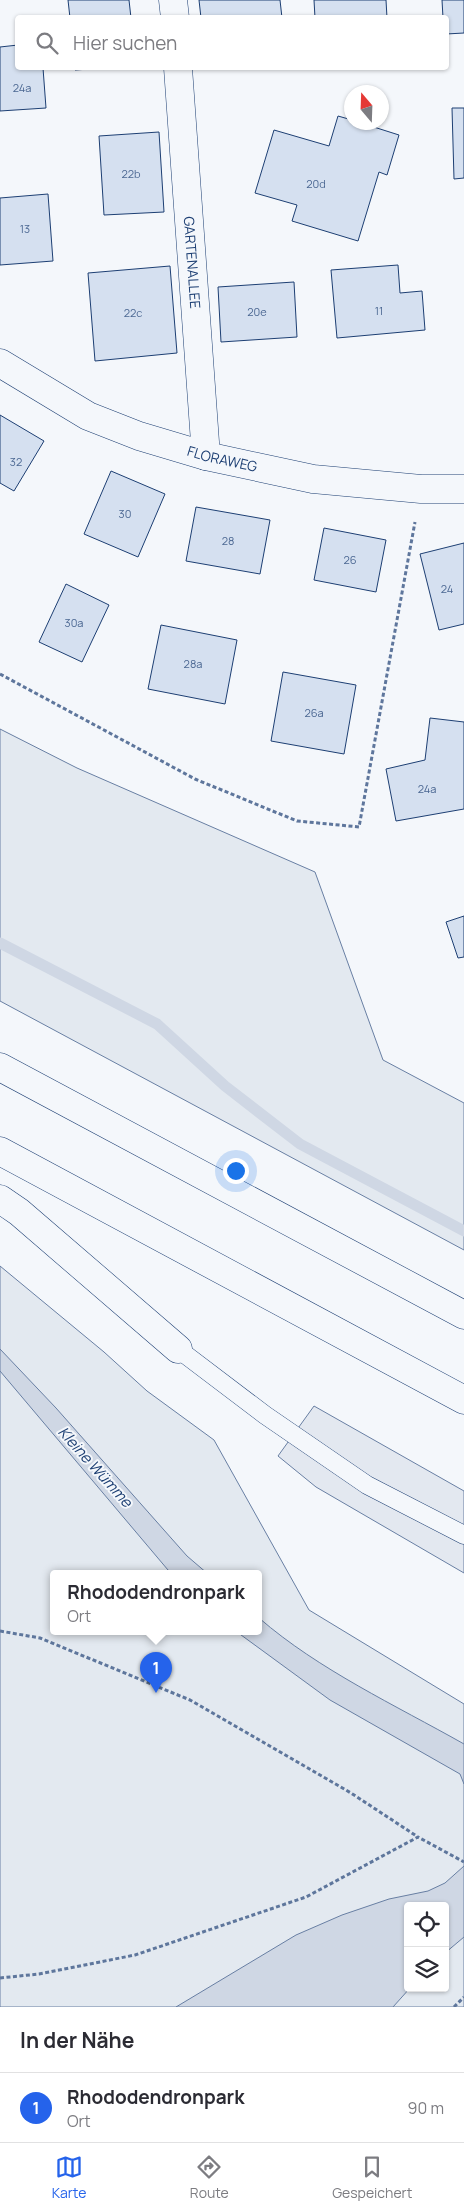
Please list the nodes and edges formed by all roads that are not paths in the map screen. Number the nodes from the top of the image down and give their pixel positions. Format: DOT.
graph roads {
  1 [pos="173,0"];
  2 [pos="175,15"];
  3 [pos="178,70"];
  4 [pos="0,363"];
  5 [pos="206,456"];
  6 [pos="464,488"];
  7 [pos="0,1067"];
  8 [pos="0,1152"];
  9 [pos="0,1200"];
  10 [pos="464,1315"];
  11 [pos="178,1349"];
  12 [pos="464,1400"];
  13 [pos="464,1535"];
  1 -- 2 [label="main road"];
  3 -- 5 [label="main road, GARTENALLEE"];
  4 -- 5 [label="main road, FLORAWEG"];
  5 -- 6 [label="main road, FLORAWEG"];
  7 -- 10 [label="main road"];
  8 -- 12 [label="main road"];
  9 -- 11 [label="main road"];
  11 -- 13 [label="lane"];
}
